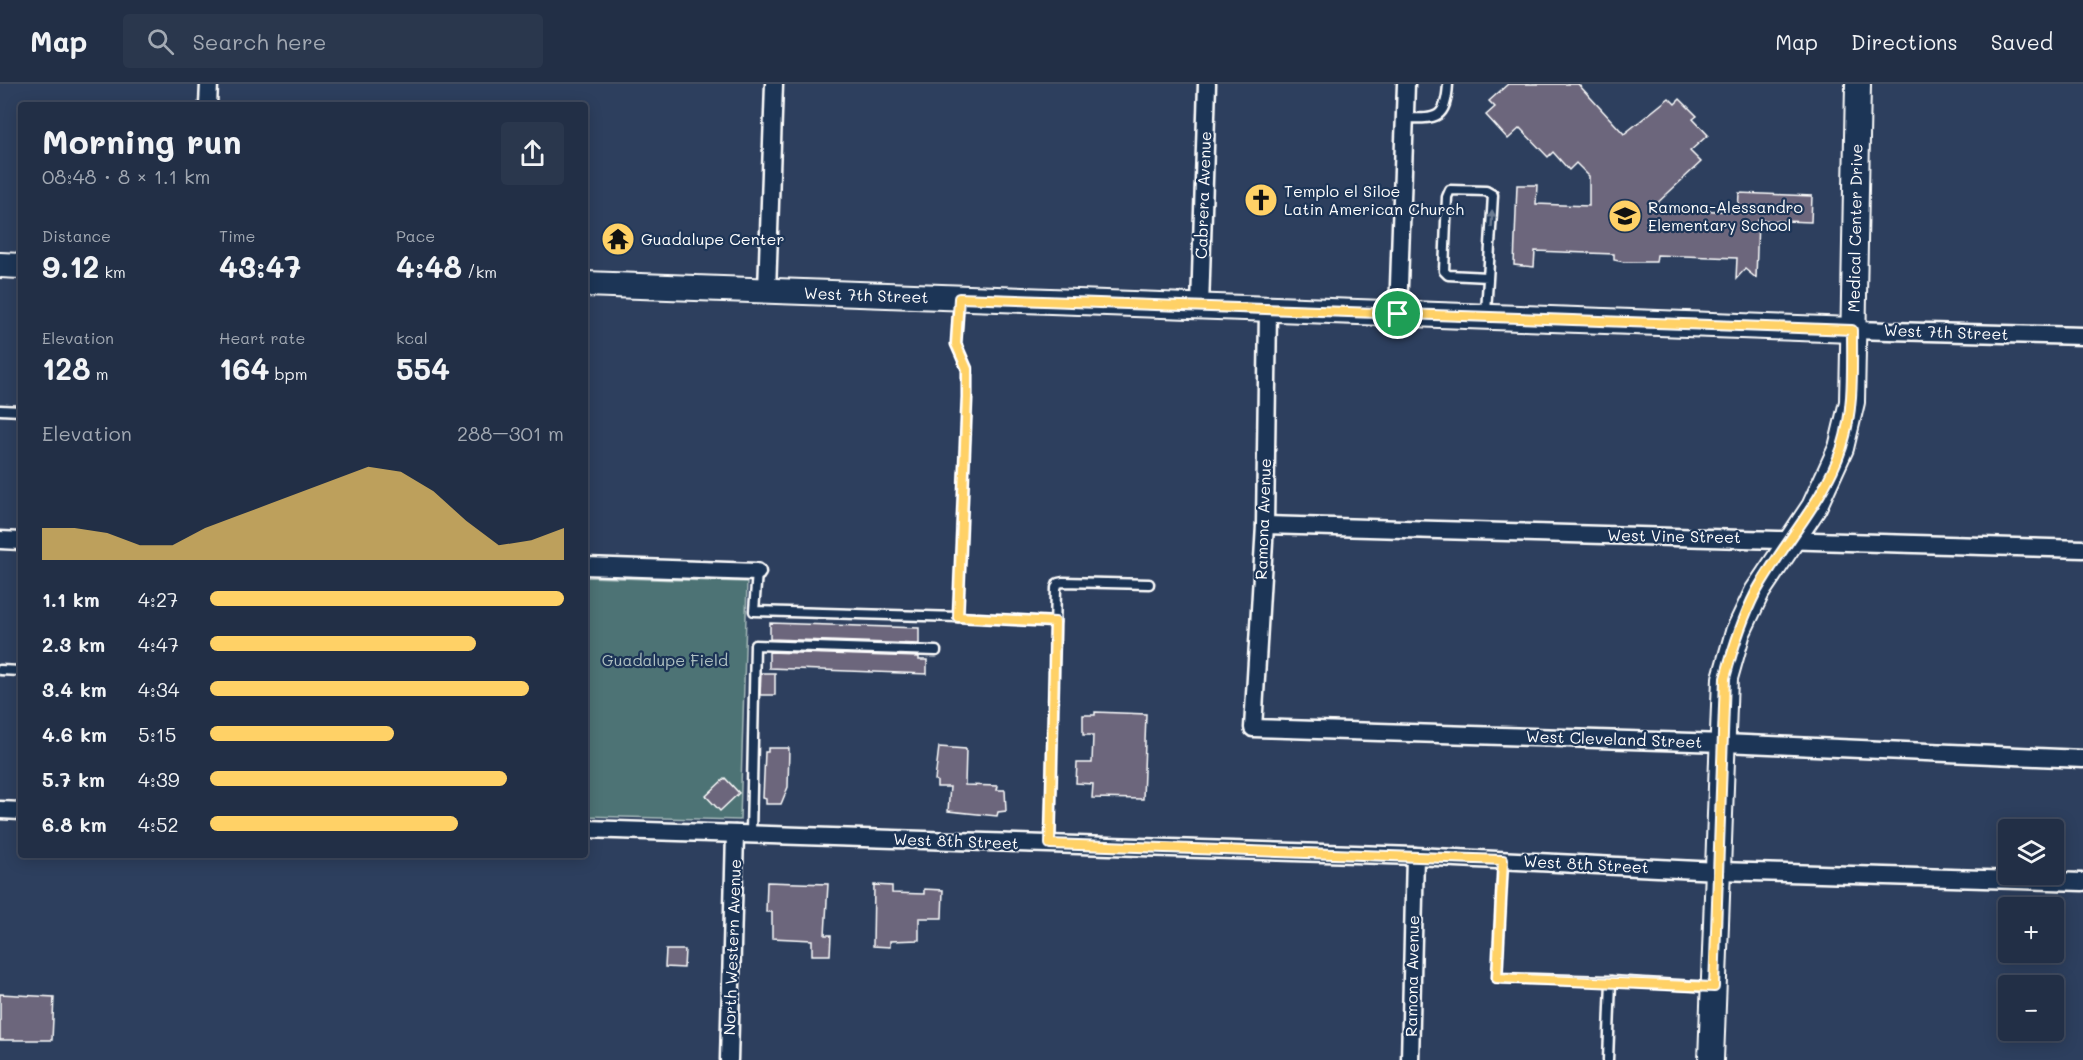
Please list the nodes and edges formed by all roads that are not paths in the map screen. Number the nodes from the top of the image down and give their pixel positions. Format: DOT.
graph roads {
  1 [pos="209,84"];
  2 [pos="774,84"];
  3 [pos="1207,84"];
  4 [pos="1406,84"];
  5 [pos="1448,84"];
  6 [pos="1858,84"];
  7 [pos="208,102"];
  8 [pos="1405,118"];
  9 [pos="0,265"];
  10 [pos="18,266"];
  11 [pos="1488,277"];
  12 [pos="588,284"];
  13 [pos="767,291"];
  14 [pos="959,298"];
  15 [pos="1200,307"];
  16 [pos="1268,310"];
  17 [pos="1398,314"];
  18 [pos="1486,317"];
  19 [pos="1852,330"];
  20 [pos="2083,336"];
  21 [pos="0,410"];
  22 [pos="18,411"];
  23 [pos="1265,525"];
  24 [pos="1792,539"];
  25 [pos="0,540"];
  26 [pos="18,541"];
  27 [pos="2083,549"];
  28 [pos="588,566"];
  29 [pos="756,572"];
  30 [pos="1149,584"];
  31 [pos="958,617"];
  32 [pos="1055,622"];
  33 [pos="936,651"];
  34 [pos="0,670"];
  35 [pos="18,671"];
  36 [pos="1252,728"];
  37 [pos="1724,743"];
  38 [pos="2083,759"];
  39 [pos="0,810"];
  40 [pos="18,811"];
  41 [pos="588,830"];
  42 [pos="743,834"];
  43 [pos="1050,844"];
  44 [pos="1415,856"];
  45 [pos="1503,860"];
  46 [pos="1718,871"];
  47 [pos="2083,882"];
  48 [pos="1611,981"];
  49 [pos="1714,987"];
  50 [pos="729,1060"];
  51 [pos="1410,1060"];
  52 [pos="1608,1060"];
  53 [pos="1711,1060"];
  1 -- 7 [label="street"];
  2 -- 13 [label="street"];
  3 -- 15 [label="street, Cabrera Avenue"];
  4 -- 8 [label="street"];
  5 -- 8 [label="lane"];
  6 -- 19 [label="street, Medical Center Drive"];
  8 -- 17 [label="street"];
  9 -- 10 [label="street"];
  11 -- 11 [label="lane, one-way"];
  11 -- 18 [label="lane"];
  12 -- 13 [label="street, West 7th Street"];
  13 -- 14 [label="street, West 7th Street"];
  14 -- 15 [label="street, West 7th Street"];
  14 -- 31 [label="lane"];
  15 -- 16 [label="street, West 7th Street"];
  16 -- 17 [label="street, West 7th Street"];
  16 -- 23 [label="street, Ramona Avenue"];
  17 -- 18 [label="street, West 7th Street"];
  18 -- 19 [label="street, West 7th Street"];
  19 -- 20 [label="street, West 7th Street"];
  19 -- 24 [label="street, Medical Center Drive"];
  21 -- 22 [label="lane"];
  23 -- 24 [label="street, West Vine Street"];
  23 -- 36 [label="street, Ramona Avenue"];
  24 -- 27 [label="street, West Vine Street"];
  24 -- 37 [label="street, Medical Center Drive"];
  25 -- 26 [label="street"];
  28 -- 29 [label="street"];
  29 -- 31 [label="lane"];
  30 -- 32 [label="lane"];
  31 -- 32 [label="lane"];
  32 -- 43 [label="lane"];
  33 -- 42 [label="lane"];
  34 -- 35 [label="lane"];
  36 -- 37 [label="street, West Cleveland Street"];
  37 -- 38 [label="street, West Cleveland Street"];
  37 -- 46 [label="street, Medical Center Drive"];
  39 -- 40 [label="street"];
  41 -- 42 [label="street, West 8th Street"];
  42 -- 43 [label="street, West 8th Street"];
  42 -- 50 [label="street, North Western Avenue"];
  43 -- 44 [label="street, West 8th Street"];
  44 -- 45 [label="street, West 8th Street"];
  44 -- 51 [label="street, Ramona Avenue"];
  45 -- 46 [label="street, West 8th Street"];
  45 -- 48 [label="lane"];
  46 -- 47 [label="street, West 8th Street"];
  46 -- 49 [label="street, Medical Center Drive"];
  48 -- 49 [label="lane"];
  48 -- 52 [label="lane"];
  49 -- 53 [label="street, Medical Center Drive"];
}
